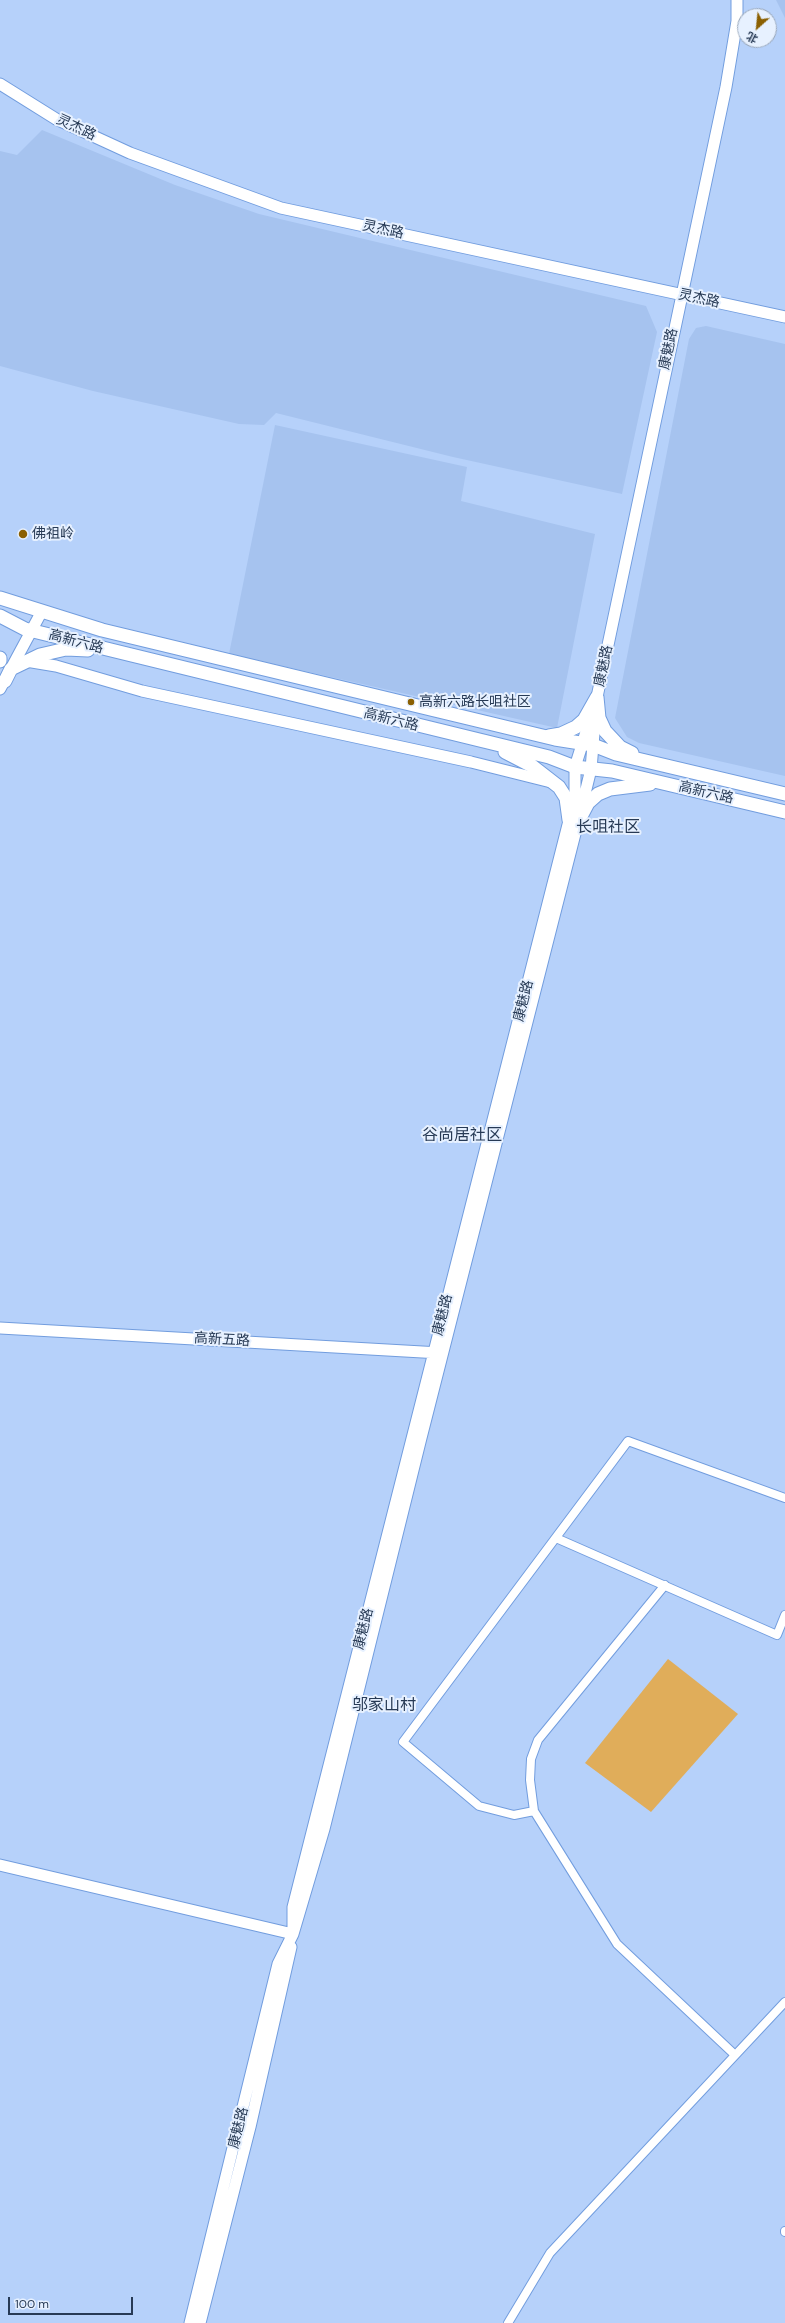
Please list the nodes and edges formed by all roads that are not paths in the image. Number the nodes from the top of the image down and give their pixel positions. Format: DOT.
graph roads {
  1 [pos="737,0"];
  2 [pos="0,84"];
  3 [pos="680,295"];
  4 [pos="785,317"];
  5 [pos="0,598"];
  6 [pos="38,610"];
  7 [pos="0,616"];
  8 [pos="28,630"];
  9 [pos="110,651"];
  10 [pos="0,658"];
  11 [pos="0,661"];
  12 [pos="26,661"];
  13 [pos="2,682"];
  14 [pos="597,697"];
  15 [pos="543,737"];
  16 [pos="490,743"];
  17 [pos="588,745"];
  18 [pos="661,765"];
  19 [pos="575,767"];
  20 [pos="591,769"];
  21 [pos="553,783"];
  22 [pos="661,783"];
  23 [pos="785,794"];
  24 [pos="785,812"];
  25 [pos="574,821"];
  26 [pos="0,1328"];
  27 [pos="438,1353"];
  28 [pos="785,1498"];
  29 [pos="556,1538"];
  30 [pos="665,1585"];
  31 [pos="785,1615"];
  32 [pos="534,1811"];
  33 [pos="0,1865"];
  34 [pos="293,1934"];
  35 [pos="785,2002"];
  36 [pos="735,2055"];
  37 [pos="190,2323"];
  38 [pos="200,2323"];
  39 [pos="508,2323"];
  1 -- 3 [label="main road, 康魅路"];
  2 -- 3 [label="main road, 灵杰路"];
  3 -- 4 [label="main road, 灵杰路"];
  3 -- 14 [label="main road, 康魅路"];
  5 -- 6 [label="main road, 高新六路"];
  6 -- 8 [label="main road"];
  6 -- 15 [label="main road, 高新六路"];
  7 -- 8 [label="main road, 高新六路"];
  8 -- 9 [label="main road, 高新六路"];
  8 -- 13 [label="main road"];
  9 -- 12 [label="main road"];
  9 -- 16 [label="main road, 高新六路"];
  10 -- 11 [label="main road"];
  12 -- 13 [label="main road"];
  12 -- 21 [label="main road"];
  14 -- 15 [label="main road"];
  14 -- 17 [label="main road, 康魅路"];
  14 -- 18 [label="main road"];
  15 -- 17 [label="main road, 高新六路"];
  16 -- 19 [label="main road, 高新六路"];
  16 -- 21 [label="main road"];
  17 -- 18 [label="main road, 高新六路"];
  17 -- 19 [label="main road, 康魅路"];
  17 -- 20 [label="main road, 康魅路"];
  18 -- 23 [label="main road, 高新六路"];
  19 -- 20 [label="main road, 高新六路"];
  19 -- 25 [label="main road, 康魅路"];
  20 -- 22 [label="main road, 高新六路"];
  20 -- 25 [label="main road, 康魅路"];
  21 -- 25 [label="main road"];
  22 -- 24 [label="main road, 高新六路"];
  22 -- 25 [label="main road"];
  25 -- 27 [label="main road, 康魅路"];
  26 -- 27 [label="main road, 高新五路"];
  27 -- 34 [label="main road, 康魅路"];
  28 -- 29 [label="street"];
  29 -- 30 [label="street"];
  29 -- 32 [label="street"];
  30 -- 31 [label="street"];
  30 -- 32 [label="street"];
  32 -- 36 [label="street"];
  33 -- 34 [label="main road"];
  34 -- 37 [label="main road, 康魅路"];
  34 -- 38 [label="main road, 康魅路"];
  35 -- 36 [label="street"];
  36 -- 39 [label="street"];
}
